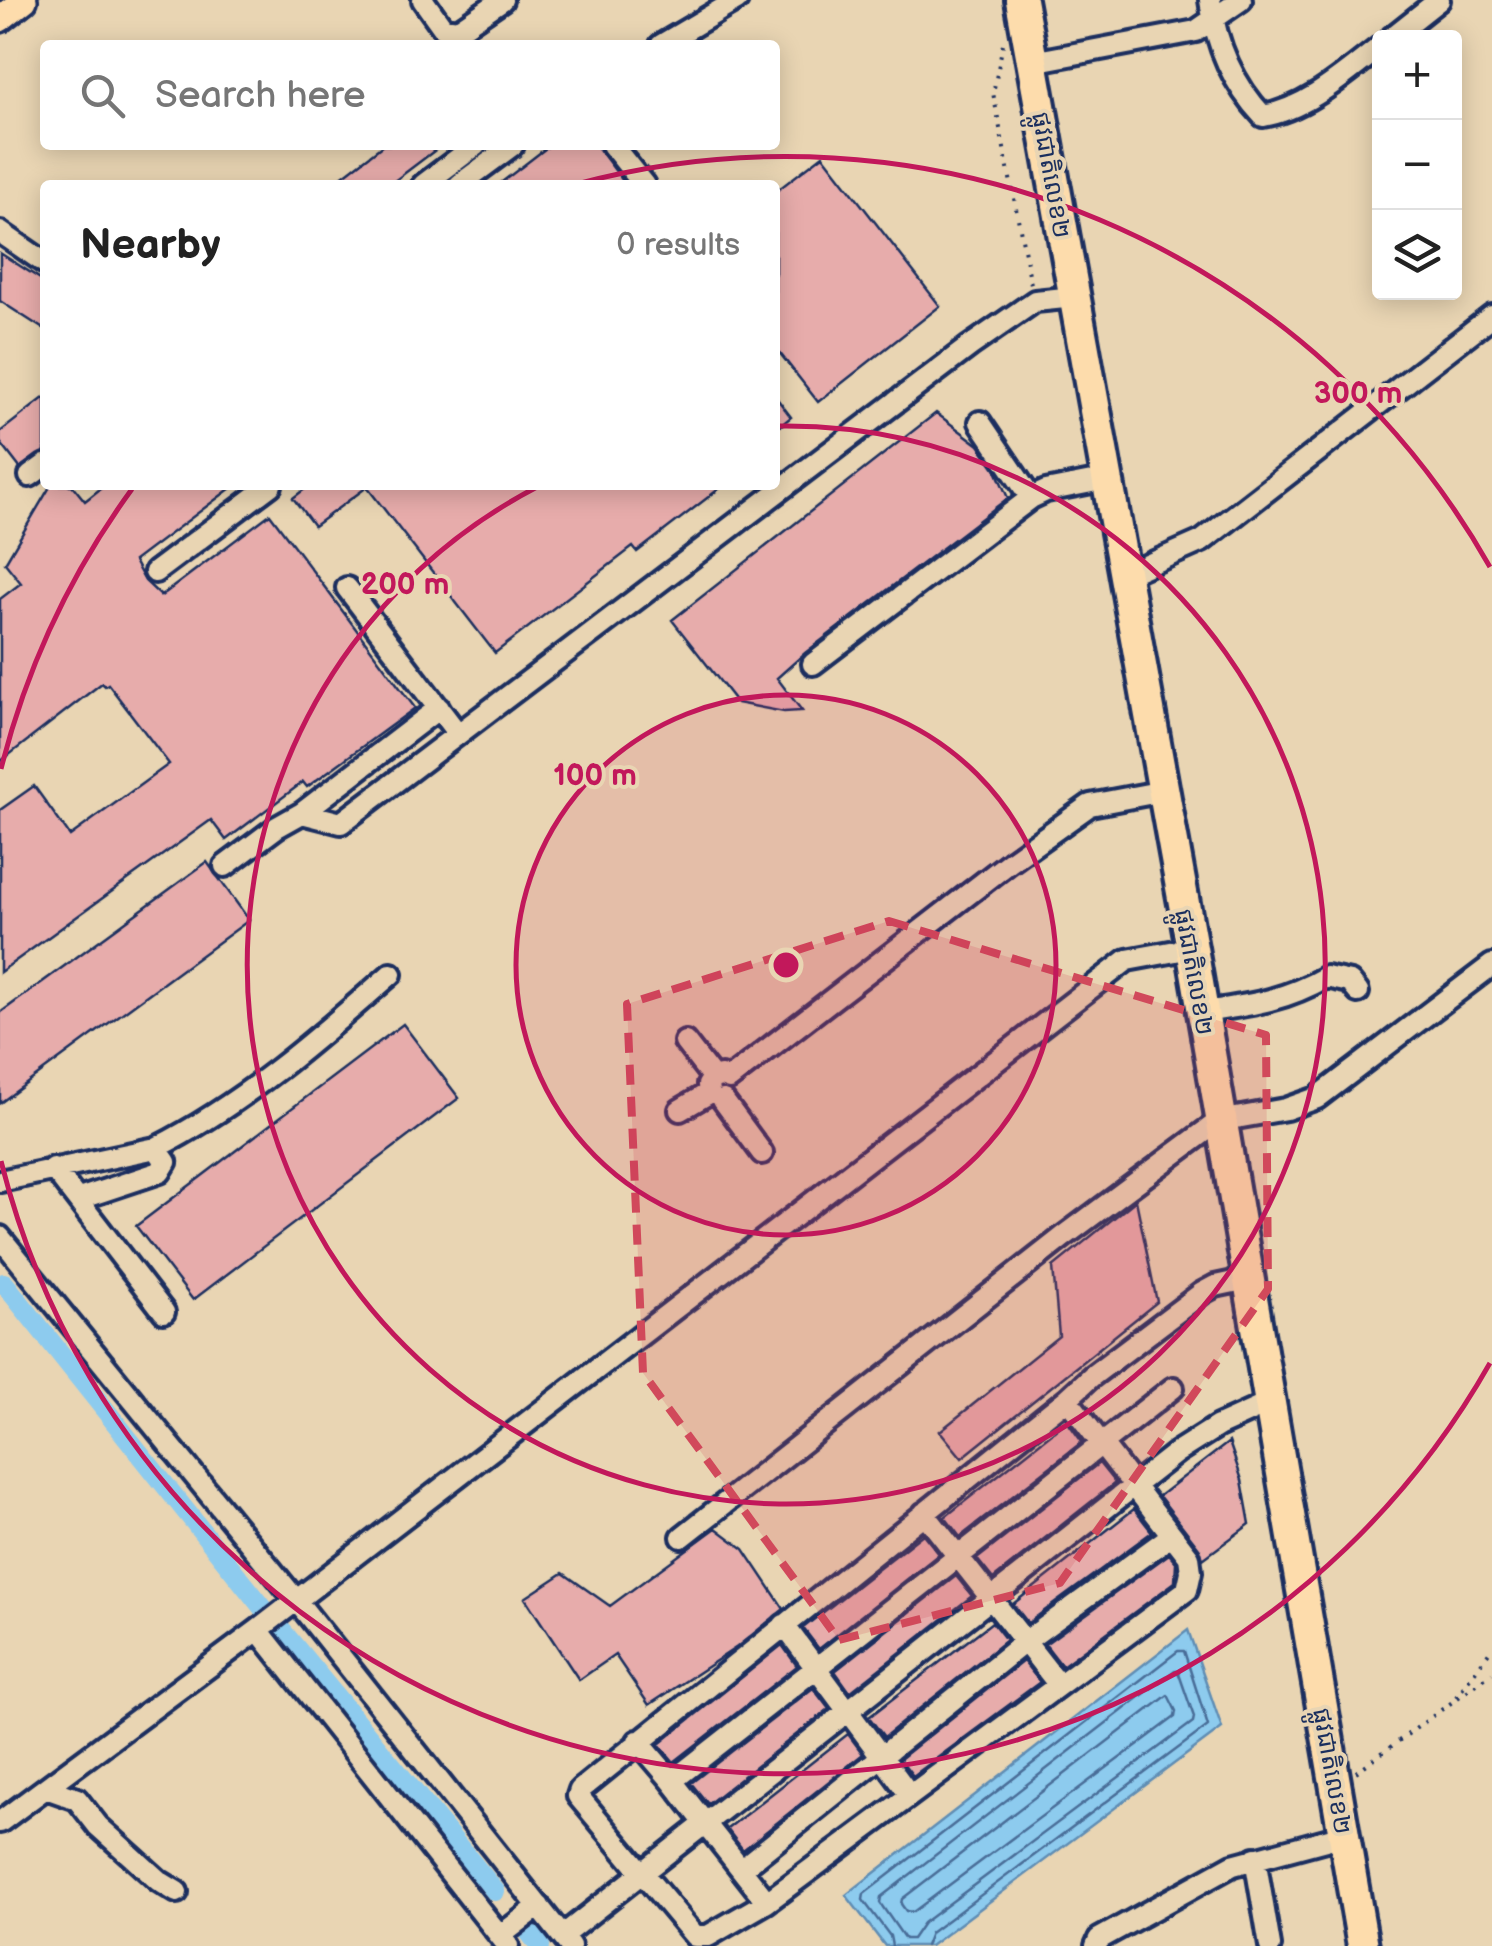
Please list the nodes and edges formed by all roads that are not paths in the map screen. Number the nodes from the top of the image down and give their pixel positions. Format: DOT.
graph roads {
  1 [pos="24,0"];
  2 [pos="424,0"];
  3 [pos="502,0"];
  4 [pos="737,0"];
  5 [pos="1021,0"];
  6 [pos="1241,0"];
  7 [pos="1439,0"];
  8 [pos="1211,10"];
  9 [pos="0,19"];
  10 [pos="1401,30"];
  11 [pos="669,40"];
  12 [pos="1372,52"];
  13 [pos="1032,62"];
  14 [pos="469,150"];
  15 [pos="506,150"];
  16 [pos="616,150"];
  17 [pos="430,180"];
  18 [pos="466,180"];
  19 [pos="640,180"];
  20 [pos="0,232"];
  21 [pos="40,260"];
  22 [pos="1074,297"];
  23 [pos="1492,316"];
  24 [pos="980,422"];
  25 [pos="1108,479"];
  26 [pos="780,488"];
  27 [pos="261,490"];
  28 [pos="778,490"];
  29 [pos="1032,498"];
  30 [pos="156,572"];
  31 [pos="1125,575"];
  32 [pos="347,588"];
  33 [pos="813,664"];
  34 [pos="439,708"];
  35 [pos="458,734"];
  36 [pos="1164,791"];
  37 [pos="302,814"];
  38 [pos="225,866"];
  39 [pos="1192,948"];
  40 [pos="1492,965"];
  41 [pos="391,974"];
  42 [pos="1358,992"];
  43 [pos="1203,1012"];
  44 [pos="685,1042"];
  45 [pos="719,1087"];
  46 [pos="680,1110"];
  47 [pos="1219,1121"];
  48 [pos="156,1148"];
  49 [pos="762,1153"];
  50 [pos="52,1168"];
  51 [pos="0,1182"];
  52 [pos="79,1199"];
  53 [pos="0,1237"];
  54 [pos="7,1261"];
  55 [pos="1248,1278"];
  56 [pos="164,1312"];
  57 [pos="1173,1388"];
  58 [pos="1067,1400"];
  59 [pos="1269,1404"];
  60 [pos="1101,1444"];
  61 [pos="1132,1486"];
  62 [pos="924,1513"];
  63 [pos="1172,1535"];
  64 [pos="682,1538"];
  65 [pos="960,1555"];
  66 [pos="993,1596"];
  67 [pos="296,1600"];
  68 [pos="784,1625"];
  69 [pos="258,1630"];
  70 [pos="1026,1641"];
  71 [pos="816,1668"];
  72 [pos="1059,1685"];
  73 [pos="848,1710"];
  74 [pos="638,1741"];
  75 [pos="881,1755"];
  76 [pos="672,1781"];
  77 [pos="46,1788"];
  78 [pos="910,1795"];
  79 [pos="0,1822"];
  80 [pos="705,1824"];
  81 [pos="1344,1835"];
  82 [pos="1255,1858"];
  83 [pos="741,1869"];
  84 [pos="642,1874"];
  85 [pos="177,1892"];
  86 [pos="767,1902"];
  87 [pos="539,1906"];
  88 [pos="504,1941"];
  89 [pos="566,1941"];
  90 [pos="1096,1946"];
  91 [pos="1270,1946"];
  92 [pos="1363,1946"];
  1 -- 9 [label="main road"];
  2 -- 3 [label="street"];
  4 -- 11 [label="street"];
  5 -- 13 [label="highway, ផ្លូវជាតិលេខ២"];
  6 -- 8 [label="street"];
  7 -- 10 [label="street"];
  8 -- 12 [label="street"];
  8 -- 13 [label="street"];
  13 -- 22 [label="highway, ផ្លូវជាតិលេខ២"];
  14 -- 17 [label="street"];
  15 -- 18 [label="street"];
  16 -- 19 [label="street"];
  20 -- 21 [label="street"];
  22 -- 25 [label="highway, ផ្លូវជាតិលេខ២"];
  22 -- 26 [label="street"];
  23 -- 31 [label="street"];
  24 -- 29 [label="street"];
  25 -- 29 [label="street"];
  25 -- 31 [label="highway, ផ្លូវជាតិលេខ២"];
  27 -- 30 [label="street"];
  28 -- 35 [label="street"];
  29 -- 33 [label="street"];
  31 -- 36 [label="highway, ផ្លូវជាតិលេខ២"];
  32 -- 34 [label="street"];
  34 -- 35 [label="street"];
  34 -- 37 [label="street"];
  35 -- 37 [label="street"];
  36 -- 39 [label="highway, ផ្លូវជាតិលេខ២"];
  36 -- 45 [label="street"];
  37 -- 38 [label="street"];
  39 -- 43 [label="highway, ផ្លូវជាតិលេខ២"];
  39 -- 67 [label="street"];
  40 -- 47 [label="street"];
  41 -- 48 [label="street"];
  42 -- 43 [label="street"];
  43 -- 47 [label="highway, ផ្លូវជាតិលេខ២"];
  44 -- 45 [label="street"];
  45 -- 46 [label="street"];
  45 -- 49 [label="street"];
  47 -- 55 [label="highway, ផ្លូវជាតិលេខ២"];
  47 -- 64 [label="street"];
  48 -- 50 [label="street"];
  48 -- 52 [label="street"];
  50 -- 51 [label="street"];
  50 -- 52 [label="street"];
  52 -- 56 [label="street"];
  53 -- 54 [label="street"];
  54 -- 67 [label="street"];
  55 -- 58 [label="street"];
  55 -- 59 [label="highway, ផ្លូវជាតិលេខ២"];
  57 -- 60 [label="street"];
  58 -- 60 [label="street"];
  58 -- 62 [label="street"];
  59 -- 61 [label="street"];
  59 -- 81 [label="highway, ផ្លូវជាតិលេខ២"];
  60 -- 61 [label="street"];
  60 -- 65 [label="street"];
  61 -- 63 [label="street"];
  61 -- 66 [label="street"];
  62 -- 65 [label="street"];
  62 -- 68 [label="street"];
  63 -- 70 [label="street"];
  63 -- 72 [label="street"];
  65 -- 66 [label="street"];
  65 -- 71 [label="street"];
  66 -- 70 [label="street"];
  66 -- 73 [label="street"];
  67 -- 69 [label="street"];
  67 -- 87 [label="street"];
  68 -- 71 [label="street"];
  68 -- 74 [label="street"];
  69 -- 77 [label="street"];
  69 -- 88 [label="street"];
  70 -- 72 [label="street"];
  70 -- 75 [label="street"];
  71 -- 73 [label="street"];
  71 -- 76 [label="street"];
  72 -- 78 [label="street"];
  73 -- 75 [label="street"];
  73 -- 80 [label="street"];
  74 -- 76 [label="street"];
  74 -- 84 [label="street"];
  75 -- 78 [label="street"];
  75 -- 83 [label="street"];
  76 -- 80 [label="street"];
  77 -- 79 [label="street"];
  77 -- 85 [label="street"];
  78 -- 86 [label="street"];
  80 -- 83 [label="street"];
  80 -- 84 [label="street"];
  81 -- 82 [label="street"];
  81 -- 92 [label="highway, ផ្លូវជាតិលេខ២"];
  82 -- 90 [label="street"];
  82 -- 91 [label="street"];
  83 -- 86 [label="street"];
  84 -- 86 [label="street"];
  84 -- 89 [label="street"];
  87 -- 88 [label="street"];
  87 -- 89 [label="street"];
}
